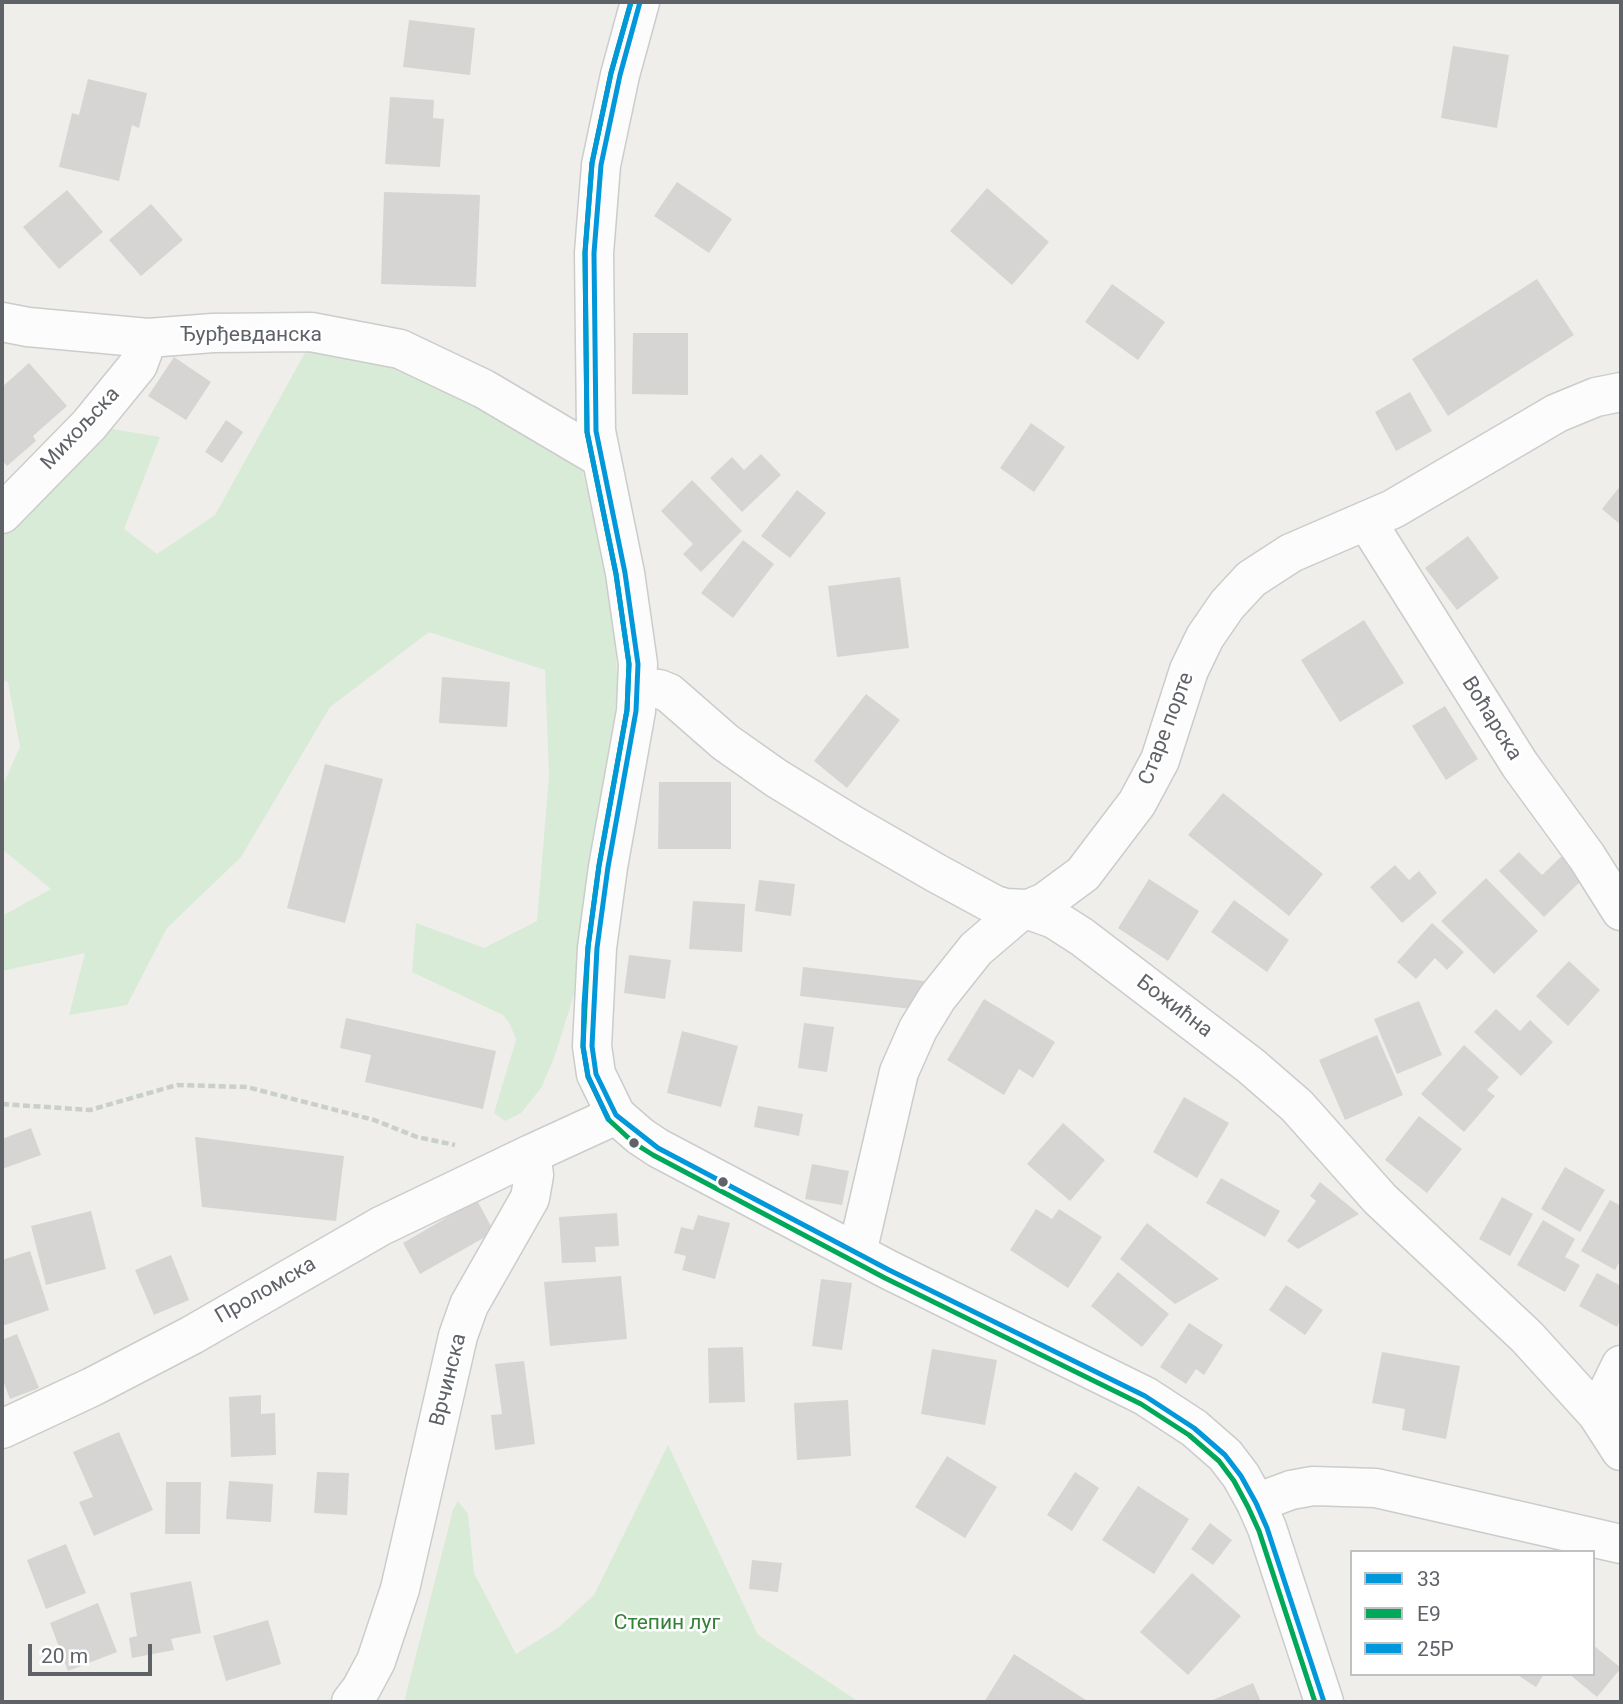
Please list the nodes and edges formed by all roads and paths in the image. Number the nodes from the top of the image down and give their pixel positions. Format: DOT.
graph roads {
  1 [pos="640,2"];
  2 [pos="2,322"];
  3 [pos="148,338"];
  4 [pos="1621,392"];
  5 [pos="599,457"];
  6 [pos="2,514"];
  7 [pos="1367,522"];
  8 [pos="638,688"];
  9 [pos="1026,909"];
  10 [pos="1621,911"];
  11 [pos="2,1104"];
  12 [pos="617,1115"];
  13 [pos="531,1154"];
  14 [pos="471,1183"];
  15 [pos="857,1253"];
  16 [pos="1621,1365"];
  17 [pos="1597,1414"];
  18 [pos="2,1429"];
  19 [pos="1621,1451"];
  20 [pos="1256,1503"];
  21 [pos="1621,1544"];
  22 [pos="351,1702"];
  23 [pos="1324,1702"];
  1 -- 5 [label="street"];
  2 -- 3 [label="street, Ђурђевданска"];
  3 -- 5 [label="street, Ђурђевданска"];
  3 -- 6 [label="street, Михољска"];
  4 -- 7 [label="street, Старе порте"];
  5 -- 8 [label="street"];
  7 -- 9 [label="street, Старе порте"];
  7 -- 10 [label="street, Воћарска"];
  8 -- 9 [label="street, Божићна"];
  8 -- 12 [label="street"];
  9 -- 15 [label="street, Старе порте"];
  9 -- 17 [label="street, Божићна"];
  11 -- 14 [label="path"];
  12 -- 13 [label="street"];
  12 -- 15 [label="street"];
  13 -- 14 [label="street, Проломска"];
  13 -- 22 [label="street, Врчинска"];
  14 -- 18 [label="street, Проломска"];
  15 -- 20 [label="street"];
  16 -- 17 [label="street"];
  17 -- 19 [label="street, Божићна"];
  20 -- 21 [label="street"];
  20 -- 23 [label="street"];
}
